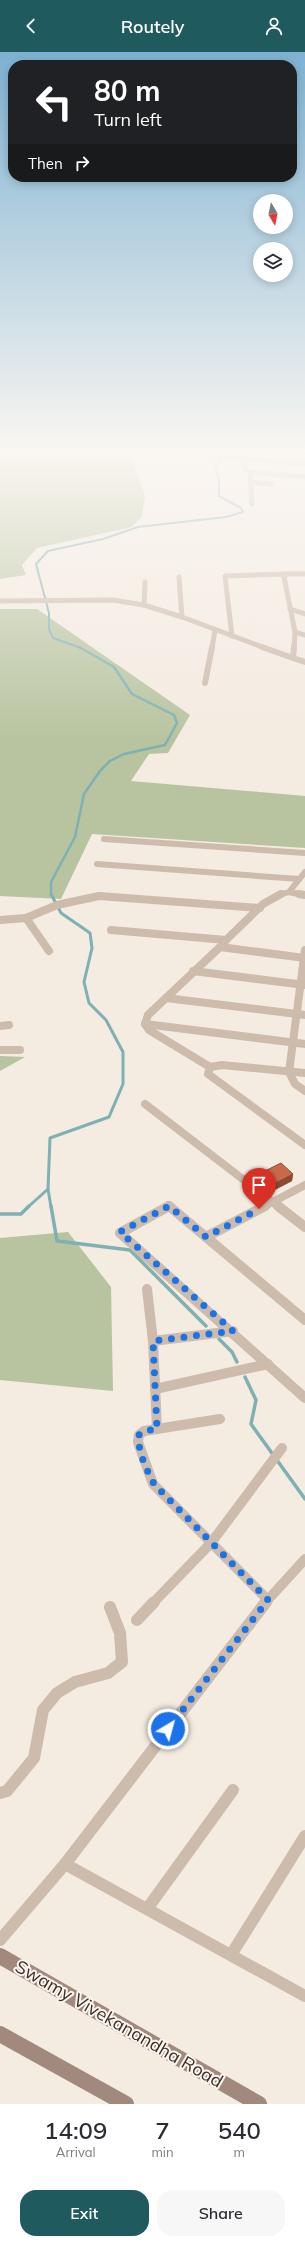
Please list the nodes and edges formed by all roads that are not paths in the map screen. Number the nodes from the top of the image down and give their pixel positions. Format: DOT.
graph roads {
  1 [pos="287,574"];
  2 [pos="305,574"];
  3 [pos="179,576"];
  4 [pos="144,582"];
  5 [pos="0,601"];
  6 [pos="144,604"];
  7 [pos="290,609"];
  8 [pos="305,614"];
  9 [pos="182,617"];
  10 [pos="216,630"];
  11 [pos="295,632"];
  12 [pos="305,635"];
  13 [pos="232,636"];
  14 [pos="293,658"];
  15 [pos="305,662"];
  16 [pos="205,683"];
  17 [pos="104,839"];
  18 [pos="305,853"];
  19 [pos="97,864"];
  20 [pos="305,872"];
  21 [pos="299,879"];
  22 [pos="289,892"];
  23 [pos="305,895"];
  24 [pos="260,908"];
  25 [pos="26,918"];
  26 [pos="0,920"];
  27 [pos="111,930"];
  28 [pos="226,940"];
  29 [pos="220,947"];
  30 [pos="49,951"];
  31 [pos="304,955"];
  32 [pos="193,971"];
  33 [pos="303,984"];
  34 [pos="166,998"];
  35 [pos="302,1015"];
  36 [pos="146,1024"];
  37 [pos="8,1025"];
  38 [pos="0,1026"];
  39 [pos="293,1043"];
  40 [pos="305,1044"];
  41 [pos="0,1050"];
  42 [pos="20,1050"];
  43 [pos="210,1067"];
  44 [pos="289,1072"];
  45 [pos="305,1073"];
  46 [pos="305,1092"];
  47 [pos="145,1104"];
  48 [pos="305,1145"];
  49 [pos="305,1185"];
  50 [pos="272,1202"];
  51 [pos="305,1227"];
  52 [pos="206,1237"];
  53 [pos="147,1289"];
  54 [pos="305,1320"];
  55 [pos="233,1331"];
  56 [pos="153,1341"];
  57 [pos="268,1364"];
  58 [pos="155,1389"];
  59 [pos="305,1398"];
  60 [pos="220,1419"];
  61 [pos="157,1429"];
  62 [pos="282,1448"];
  63 [pos="211,1543"];
  64 [pos="305,1559"];
  65 [pos="268,1600"];
  66 [pos="110,1607"];
  67 [pos="137,1620"];
  68 [pos="232,1790"];
  69 [pos="0,1793"];
  70 [pos="305,1836"];
  71 [pos="65,1864"];
  72 [pos="147,1909"];
  73 [pos="0,1940"];
  74 [pos="231,1955"];
  75 [pos="0,1956"];
  76 [pos="305,1996"];
  77 [pos="0,2034"];
  78 [pos="126,2104"];
  79 [pos="259,2104"];
  1 -- 2 [label="street"];
  1 -- 7 [label="street"];
  1 -- 13 [label="street"];
  3 -- 9 [label="street"];
  4 -- 6 [label="street"];
  5 -- 6 [label="street"];
  6 -- 9 [label="street"];
  7 -- 8 [label="street"];
  7 -- 11 [label="street"];
  9 -- 10 [label="street"];
  10 -- 13 [label="street"];
  10 -- 16 [label="street"];
  11 -- 12 [label="street"];
  11 -- 14 [label="street"];
  13 -- 14 [label="street"];
  14 -- 15 [label="street"];
  17 -- 18 [label="street"];
  19 -- 21 [label="street"];
  20 -- 21 [label="street"];
  21 -- 22 [label="street"];
  22 -- 23 [label="street"];
  22 -- 24 [label="street"];
  24 -- 25 [label="street"];
  24 -- 28 [label="street"];
  25 -- 26 [label="street"];
  25 -- 30 [label="street"];
  27 -- 28 [label="street"];
  28 -- 29 [label="street"];
  29 -- 31 [label="street"];
  29 -- 32 [label="street"];
  31 -- 33 [label="street"];
  32 -- 33 [label="street"];
  32 -- 34 [label="street"];
  33 -- 35 [label="street"];
  34 -- 35 [label="street"];
  34 -- 36 [label="street"];
  35 -- 39 [label="street"];
  36 -- 39 [label="street"];
  36 -- 43 [label="street"];
  37 -- 38 [label="street"];
  39 -- 40 [label="street"];
  39 -- 44 [label="street"];
  41 -- 42 [label="street"];
  43 -- 44 [label="street"];
  43 -- 48 [label="street"];
  44 -- 45 [label="street"];
  44 -- 46 [label="street"];
  47 -- 50 [label="street"];
  49 -- 50 [label="street"];
  50 -- 51 [label="street"];
  50 -- 52 [label="street"];
  52 -- 54 [label="street"];
  52 -- 55 [label="street"];
  53 -- 56 [label="street"];
  55 -- 56 [label="street"];
  55 -- 57 [label="street"];
  56 -- 58 [label="street"];
  57 -- 58 [label="street"];
  57 -- 59 [label="street"];
  58 -- 61 [label="street"];
  60 -- 61 [label="street"];
  61 -- 63 [label="street"];
  62 -- 63 [label="street"];
  63 -- 65 [label="street"];
  63 -- 67 [label="street"];
  64 -- 65 [label="street"];
  65 -- 71 [label="street"];
  66 -- 69 [label="street"];
  68 -- 72 [label="street"];
  70 -- 74 [label="street"];
  71 -- 72 [label="street"];
  71 -- 73 [label="street"];
  72 -- 74 [label="street"];
  74 -- 76 [label="street"];
  75 -- 79 [label="main road, Swamy Vivekanandha Road"];
  77 -- 78 [label="main road"];
}
